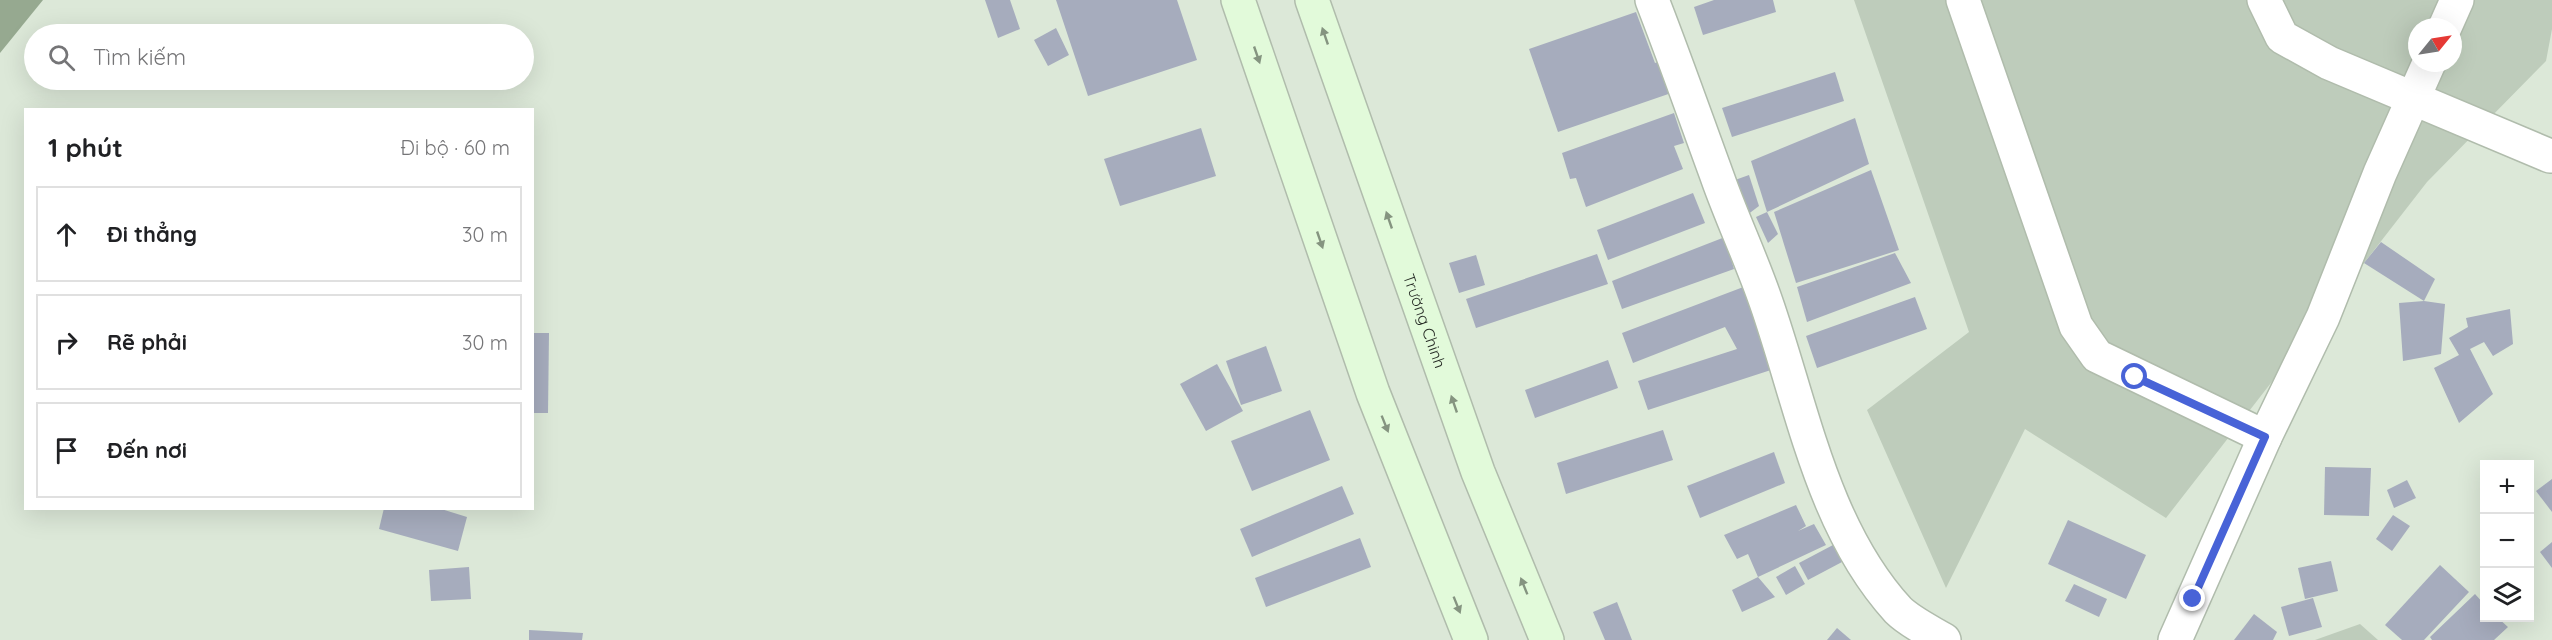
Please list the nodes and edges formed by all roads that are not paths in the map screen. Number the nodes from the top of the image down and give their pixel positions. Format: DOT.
graph roads {
  1 [pos="1238,0"];
  2 [pos="1312,0"];
  3 [pos="1652,0"];
  4 [pos="1963,0"];
  5 [pos="2264,0"];
  6 [pos="2457,0"];
  7 [pos="2449,18"];
  8 [pos="2425,72"];
  9 [pos="2413,99"];
  10 [pos="2550,156"];
  11 [pos="2265,437"];
  12 [pos="1471,640"];
  13 [pos="1547,640"];
  14 [pos="1944,640"];
  15 [pos="2175,640"];
  1 -- 12 [label="street, one-way"];
  13 -- 2 [label="street, Trường Chinh, one-way"];
  3 -- 14 [label="street"];
  4 -- 11 [label="street"];
  5 -- 9 [label="street"];
  6 -- 7 [label="street"];
  8 -- 9 [label="street"];
  9 -- 10 [label="street"];
  9 -- 11 [label="street"];
  11 -- 15 [label="street"];
}
